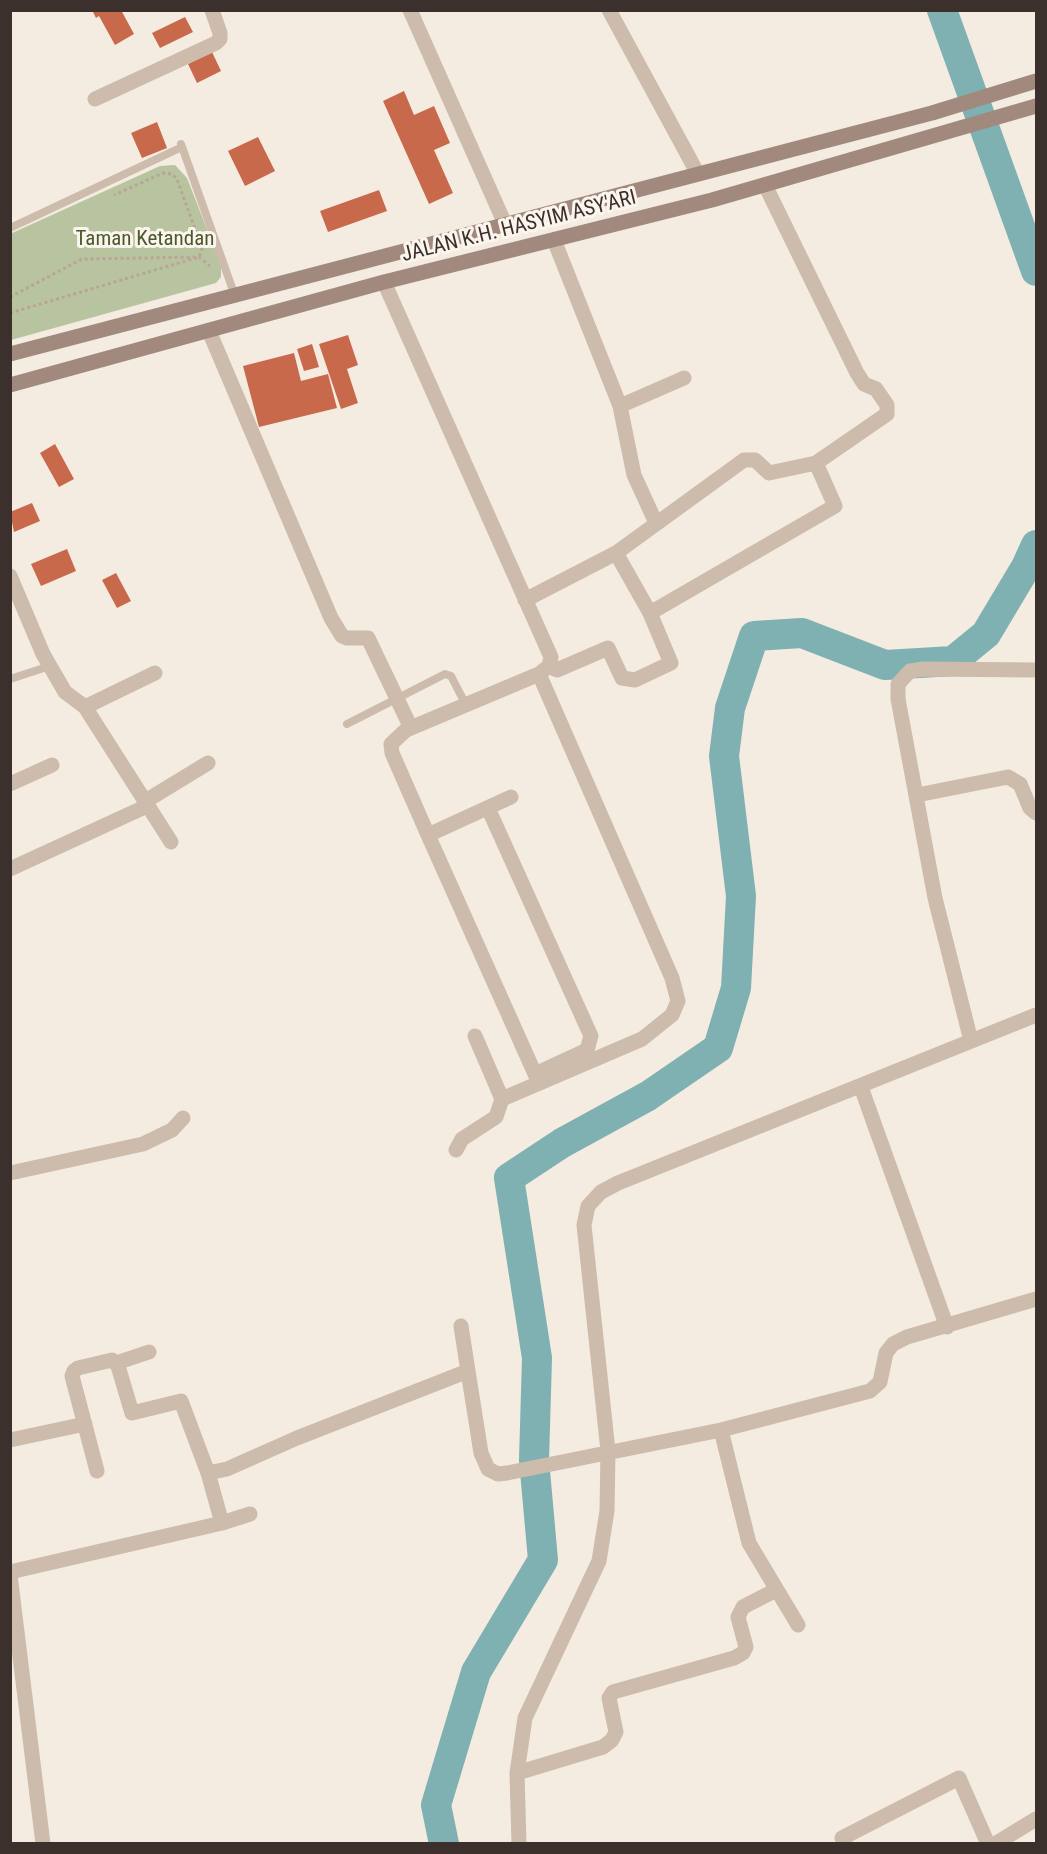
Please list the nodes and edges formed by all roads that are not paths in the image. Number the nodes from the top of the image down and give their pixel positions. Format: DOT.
graph roads {
  1 [pos="212,10"];
  2 [pos="410,10"];
  3 [pos="609,10"];
  4 [pos="1036,81"];
  5 [pos="95,99"];
  6 [pos="1036,106"];
  7 [pos="698,174"];
  8 [pos="765,185"];
  9 [pos="505,224"];
  10 [pos="10,228"];
  11 [pos="554,240"];
  12 [pos="384,282"];
  13 [pos="235,296"];
  14 [pos="209,331"];
  15 [pos="10,354"];
  16 [pos="684,378"];
  17 [pos="10,385"];
  18 [pos="620,406"];
  19 [pos="816,463"];
  20 [pos="656,523"];
  21 [pos="616,553"];
  22 [pos="10,576"];
  23 [pos="525,600"];
  24 [pos="650,613"];
  25 [pos="51,666"];
  26 [pos="544,670"];
  27 [pos="1036,670"];
  28 [pos="154,673"];
  29 [pos="10,679"];
  30 [pos="396,698"];
  31 [pos="466,705"];
  32 [pos="85,707"];
  33 [pos="347,724"];
  34 [pos="411,728"];
  35 [pos="208,763"];
  36 [pos="52,765"];
  37 [pos="10,784"];
  38 [pos="917,795"];
  39 [pos="511,797"];
  40 [pos="145,804"];
  41 [pos="488,808"];
  42 [pos="1036,813"];
  43 [pos="428,835"];
  44 [pos="171,842"];
  45 [pos="10,869"];
  46 [pos="1036,1015"];
  47 [pos="475,1036"];
  48 [pos="971,1041"];
  49 [pos="537,1078"];
  50 [pos="861,1088"];
  51 [pos="502,1099"];
  52 [pos="183,1118"];
  53 [pos="456,1150"];
  54 [pos="10,1173"];
  55 [pos="1036,1299"];
  56 [pos="461,1326"];
  57 [pos="947,1327"];
  58 [pos="149,1352"];
  59 [pos="116,1363"];
  60 [pos="468,1371"];
  61 [pos="85,1424"];
  62 [pos="722,1430"];
  63 [pos="10,1440"];
  64 [pos="608,1451"];
  65 [pos="97,1471"];
  66 [pos="208,1473"];
  67 [pos="250,1514"];
  68 [pos="222,1523"];
  69 [pos="10,1574"];
  70 [pos="776,1590"];
  71 [pos="798,1625"];
  72 [pos="517,1773"];
  73 [pos="1036,1819"];
  74 [pos="43,1844"];
  75 [pos="519,1844"];
  76 [pos="845,1844"];
  77 [pos="988,1844"];
  78 [pos="995,1844"];
  1 -- 5 [label="street"];
  2 -- 9 [label="street"];
  3 -- 7 [label="street"];
  4 -- 7 [label="main road, JALAN K.H. HASYIM ASY'ARI"];
  6 -- 8 [label="main road, JALAN K.H. HASYIM ASY'ARI"];
  7 -- 9 [label="main road, JALAN K.H. HASYIM ASY'ARI"];
  8 -- 11 [label="main road, JALAN K.H. HASYIM ASY'ARI"];
  8 -- 19 [label="street"];
  9 -- 13 [label="main road, JALAN K.H. HASYIM ASY'ARI"];
  10 -- 13 [label="lane"];
  11 -- 12 [label="main road, JALAN K.H. HASYIM ASY'ARI"];
  11 -- 18 [label="street"];
  12 -- 14 [label="main road, JALAN K.H. HASYIM ASY'ARI"];
  12 -- 23 [label="street"];
  13 -- 15 [label="main road, JALAN K.H. HASYIM ASY'ARI"];
  14 -- 17 [label="main road, JALAN K.H. HASYIM ASY'ARI"];
  14 -- 30 [label="street"];
  16 -- 18 [label="street"];
  18 -- 20 [label="street"];
  19 -- 20 [label="street"];
  19 -- 24 [label="street"];
  20 -- 21 [label="street"];
  21 -- 23 [label="street"];
  21 -- 24 [label="street"];
  22 -- 25 [label="street"];
  23 -- 26 [label="street"];
  24 -- 26 [label="street"];
  25 -- 29 [label="lane"];
  25 -- 32 [label="street"];
  26 -- 31 [label="street"];
  26 -- 49 [label="street"];
  27 -- 38 [label="street"];
  28 -- 32 [label="street"];
  30 -- 31 [label="lane"];
  30 -- 33 [label="lane"];
  30 -- 34 [label="street"];
  31 -- 34 [label="street"];
  32 -- 40 [label="street"];
  34 -- 43 [label="street"];
  35 -- 40 [label="street"];
  36 -- 37 [label="street"];
  38 -- 42 [label="street"];
  38 -- 48 [label="street"];
  39 -- 41 [label="street"];
  40 -- 44 [label="street"];
  40 -- 45 [label="street"];
  41 -- 43 [label="street"];
  41 -- 49 [label="street"];
  43 -- 49 [label="street"];
  46 -- 48 [label="street"];
  47 -- 51 [label="street"];
  48 -- 50 [label="street"];
  49 -- 51 [label="street"];
  50 -- 57 [label="street"];
  50 -- 64 [label="street"];
  51 -- 53 [label="street"];
  52 -- 54 [label="street"];
  55 -- 57 [label="street"];
  56 -- 60 [label="street"];
  57 -- 62 [label="street"];
  58 -- 59 [label="street"];
  59 -- 61 [label="street"];
  59 -- 66 [label="street"];
  60 -- 64 [label="street"];
  60 -- 66 [label="street"];
  61 -- 63 [label="street"];
  61 -- 65 [label="street"];
  62 -- 64 [label="street"];
  62 -- 70 [label="street"];
  64 -- 72 [label="street"];
  66 -- 68 [label="street"];
  67 -- 68 [label="street"];
  68 -- 69 [label="street"];
  69 -- 74 [label="street"];
  70 -- 71 [label="street"];
  70 -- 72 [label="street"];
  72 -- 75 [label="street"];
  73 -- 78 [label="street"];
  76 -- 77 [label="street"];
}
